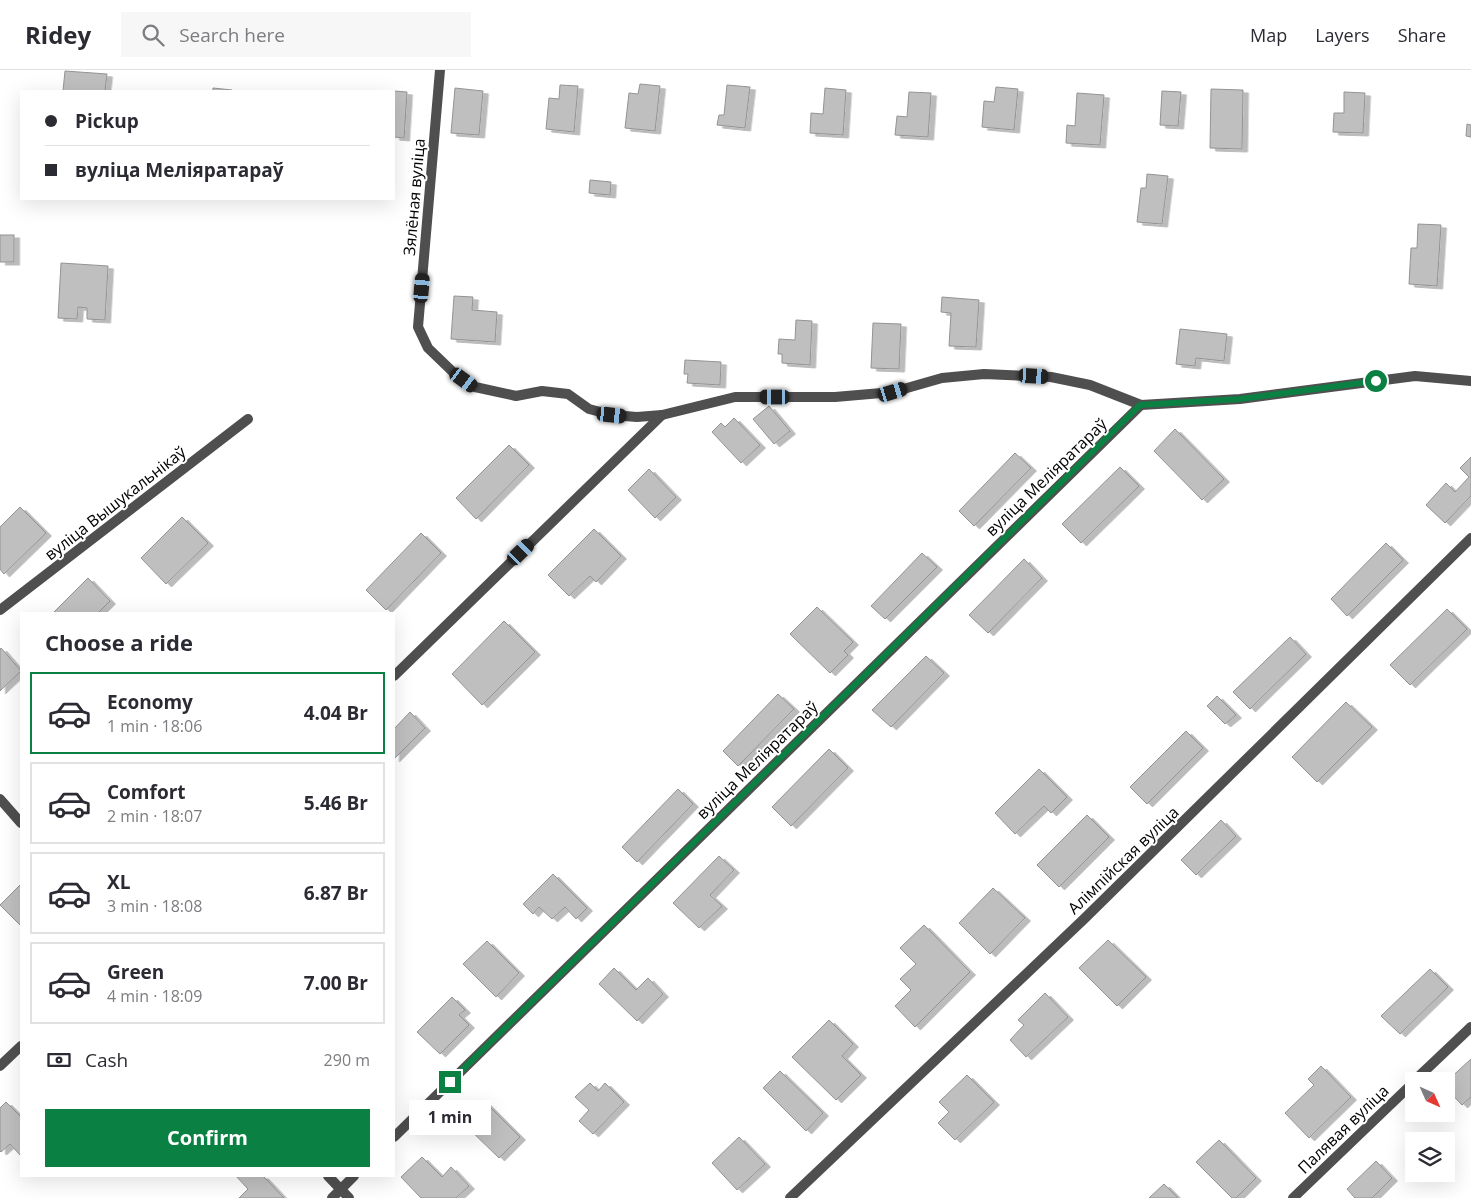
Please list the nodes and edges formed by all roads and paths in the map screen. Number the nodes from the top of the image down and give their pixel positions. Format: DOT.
graph roads {
  1 [pos="440,70"];
  2 [pos="1471,381"];
  3 [pos="1140,405"];
  4 [pos="662,415"];
  5 [pos="248,419"];
  6 [pos="1471,538"];
  7 [pos="0,610"];
  8 [pos="395,675"];
  9 [pos="0,799"];
  10 [pos="20,822"];
  11 [pos="1471,1026"];
  12 [pos="20,1047"];
  13 [pos="0,1066"];
  14 [pos="1424,1072"];
  15 [pos="1405,1091"];
  16 [pos="395,1136"];
  17 [pos="329,1177"];
  18 [pos="353,1177"];
  19 [pos="341,1189"];
  20 [pos="332,1198"];
  21 [pos="349,1198"];
  22 [pos="790,1198"];
  23 [pos="1293,1198"];
  1 -- 4 [label="street, Зялёная вуліца"];
  2 -- 3 [label="street"];
  3 -- 4 [label="street"];
  3 -- 16 [label="street, вуліца Меліяратараў"];
  4 -- 8 [label="street"];
  5 -- 7 [label="street, вуліца Вышукальнікаў"];
  6 -- 22 [label="street, Алімпійская вуліца"];
  9 -- 10 [label="street"];
  11 -- 14 [label="street, Палявая вуліца"];
  12 -- 13 [label="street"];
  15 -- 23 [label="street, Палявая вуліца"];
  17 -- 19 [label="street"];
  18 -- 19 [label="street"];
  19 -- 20 [label="street"];
  19 -- 21 [label="street"];
}
